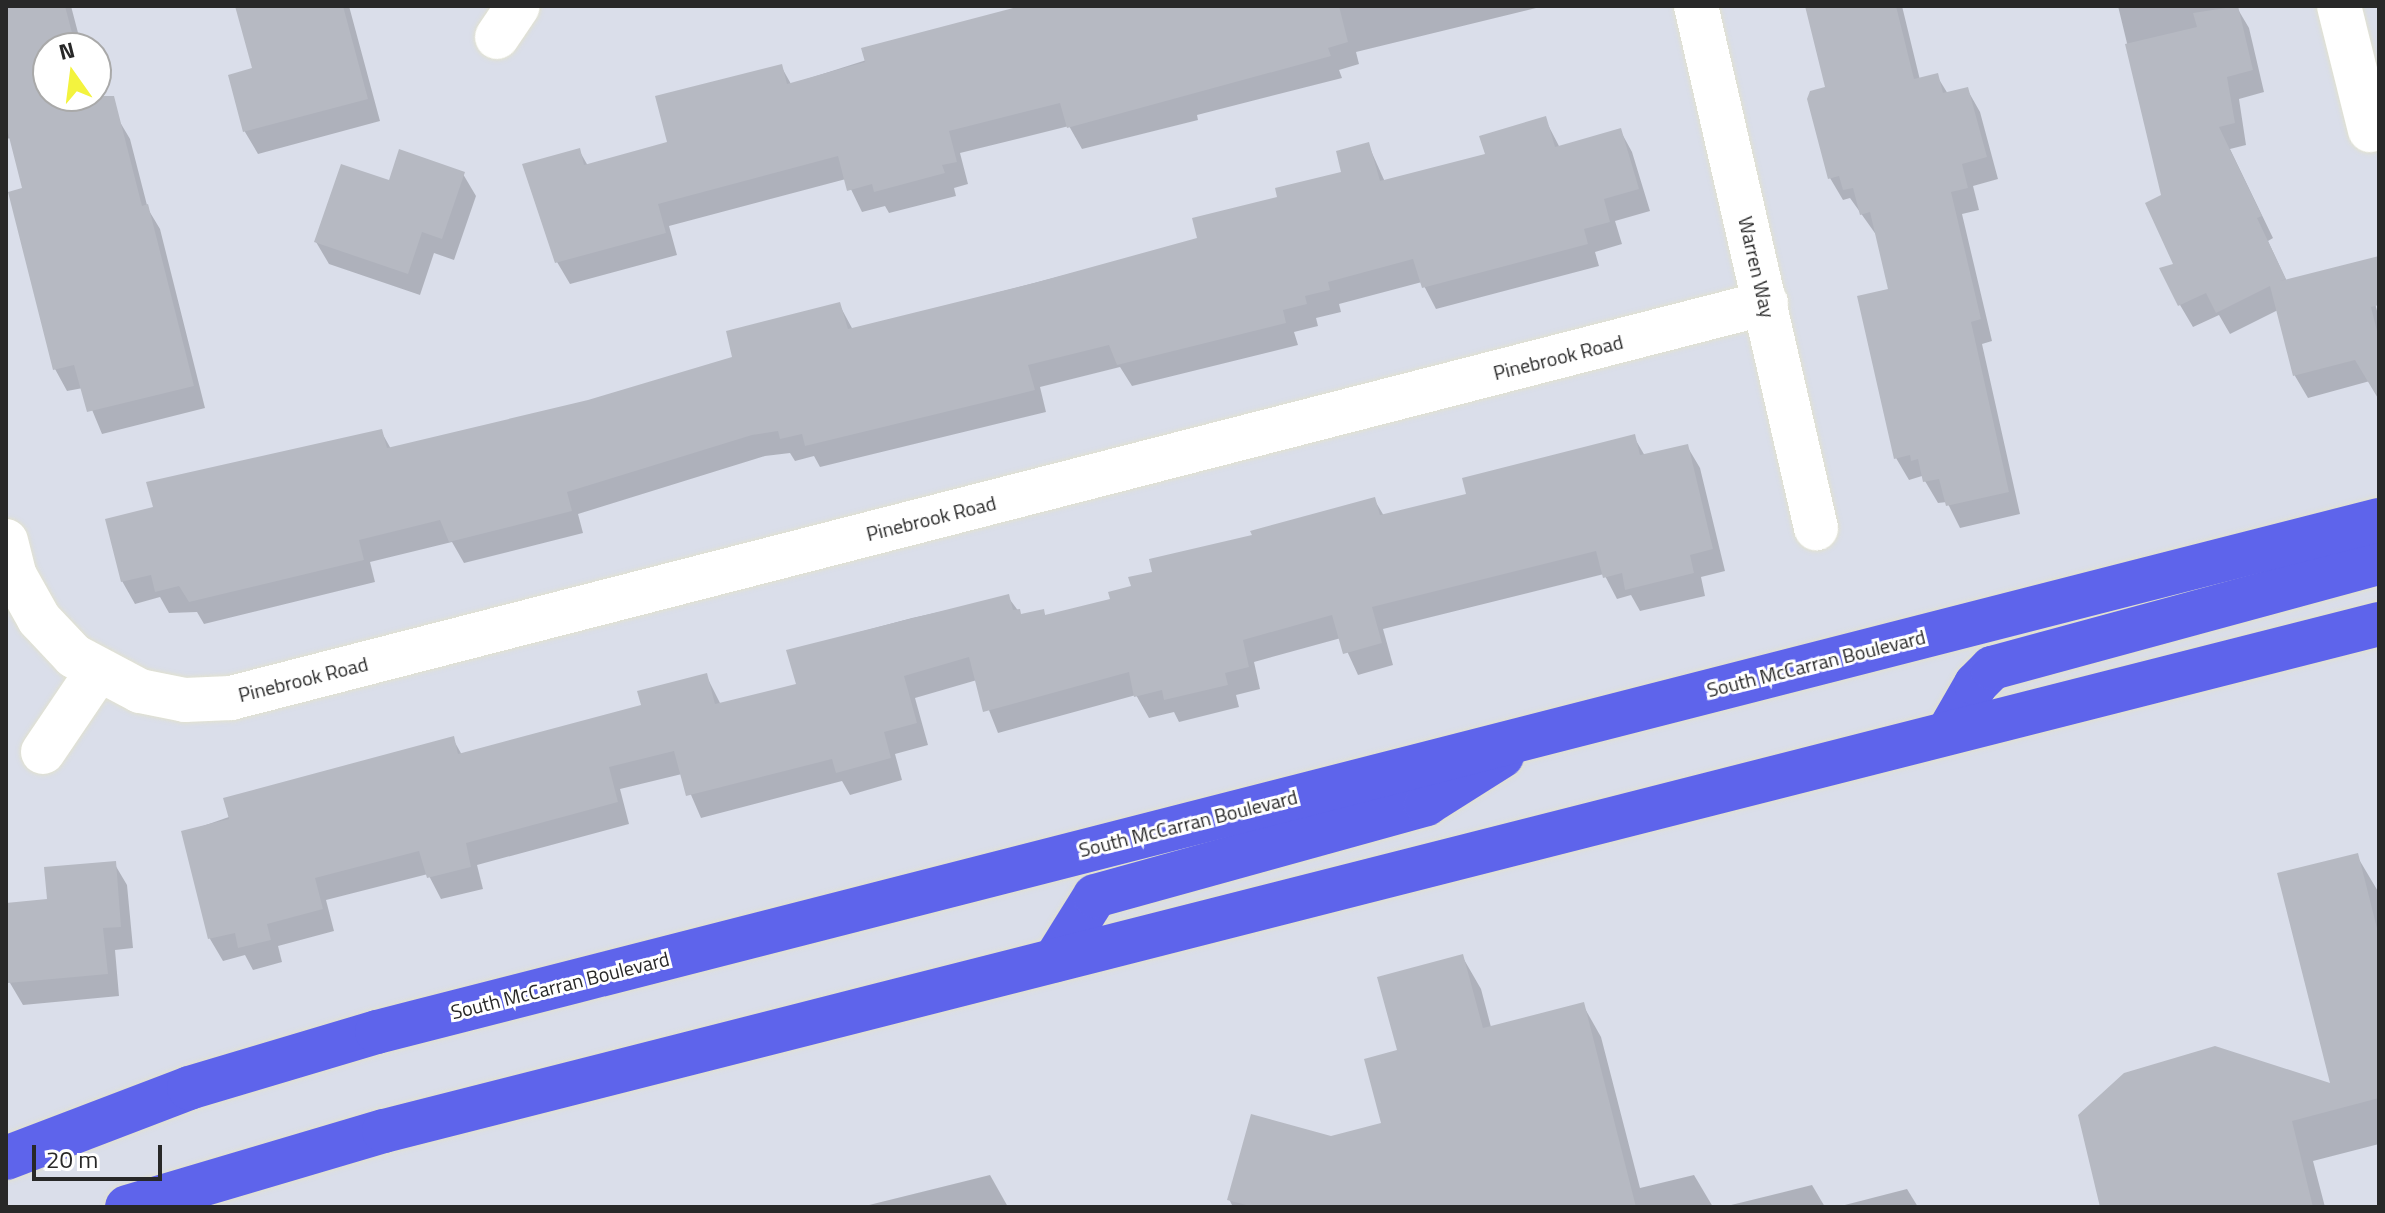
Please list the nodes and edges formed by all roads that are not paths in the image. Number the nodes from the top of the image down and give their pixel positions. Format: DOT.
graph roads {
  1 [pos="1696,6"];
  2 [pos="2339,6"];
  3 [pos="2370,130"];
  4 [pos="1766,303"];
  5 [pos="2379,520"];
  6 [pos="1816,528"];
  7 [pos="6,541"];
  8 [pos="2379,563"];
  9 [pos="2379,624"];
  10 [pos="97,672"];
  11 [pos="1949,731"];
  12 [pos="1537,733"];
  13 [pos="43,752"];
  14 [pos="1055,960"];
  15 [pos="6,1158"];
  16 [pos="127,1207"];
  1 -- 4 [label="street, Warren Way"];
  2 -- 3 [label="street"];
  4 -- 6 [label="street, Warren Way"];
  4 -- 10 [label="street, Pinebrook Road"];
  5 -- 12 [label="main road, South McCarran Boulevard"];
  7 -- 10 [label="street, Pinebrook Road"];
  8 -- 11 [label="main road"];
  9 -- 11 [label="main road"];
  10 -- 13 [label="street"];
  11 -- 14 [label="main road"];
  12 -- 14 [label="main road"];
  12 -- 15 [label="main road, South McCarran Boulevard"];
  14 -- 16 [label="main road"];
}
